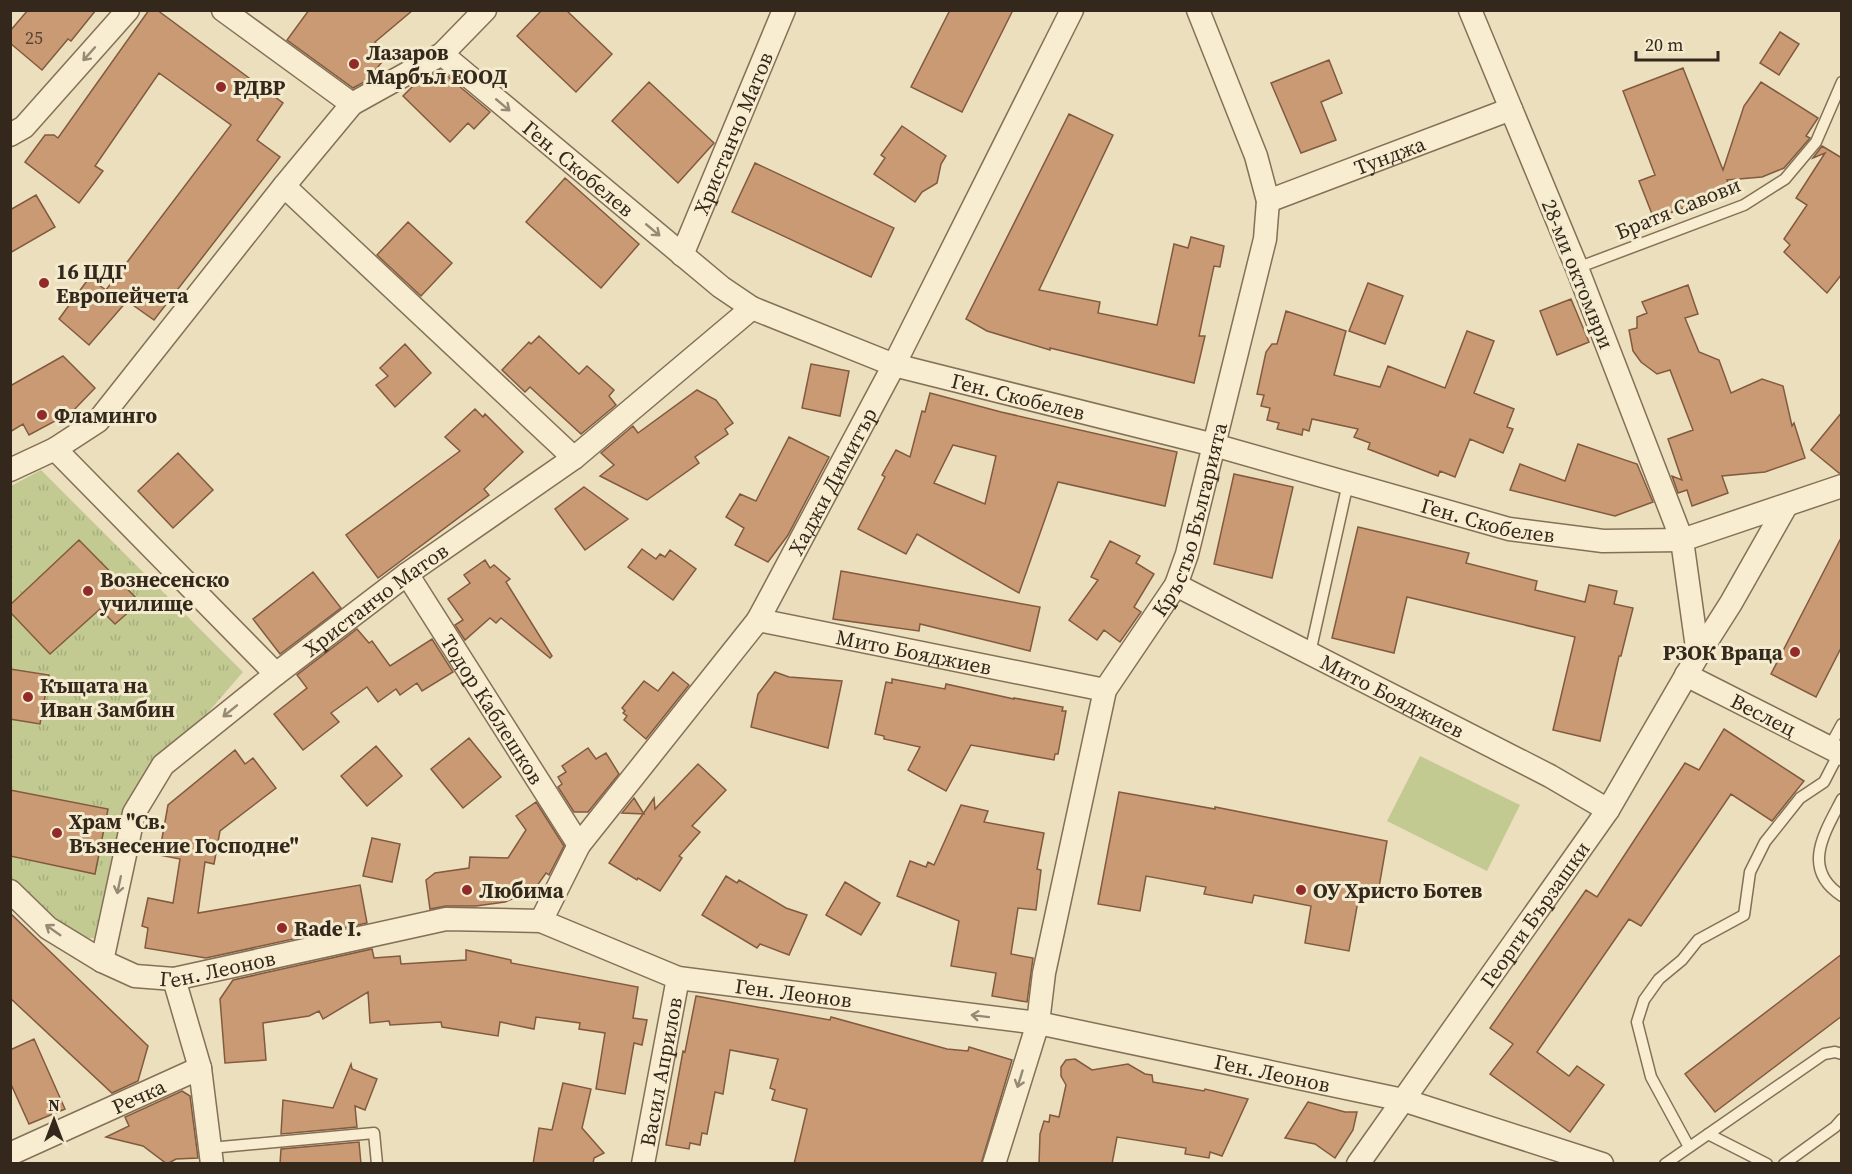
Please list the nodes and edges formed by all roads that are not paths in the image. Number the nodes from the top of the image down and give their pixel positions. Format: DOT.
graph roads {
  1 [pos="128,10"];
  2 [pos="223,10"];
  3 [pos="485,10"];
  4 [pos="784,10"];
  5 [pos="1072,10"];
  6 [pos="1198,10"];
  7 [pos="1470,10"];
  8 [pos="442,54"];
  9 [pos="1842,82"];
  10 [pos="352,104"];
  11 [pos="1511,109"];
  12 [pos="10,135"];
  13 [pos="284,186"];
  14 [pos="1268,201"];
  15 [pos="682,255"];
  16 [pos="1577,268"];
  17 [pos="752,308"];
  18 [pos="894,365"];
  19 [pos="1214,445"];
  20 [pos="55,449"];
  21 [pos="574,458"];
  22 [pos="10,470"];
  23 [pos="1348,483"];
  24 [pos="1842,486"];
  25 [pos="1786,506"];
  26 [pos="1682,540"];
  27 [pos="407,574"];
  28 [pos="1176,585"];
  29 [pos="758,620"];
  30 [pos="1310,653"];
  31 [pos="1698,655"];
  32 [pos="276,674"];
  33 [pos="1686,675"];
  34 [pos="1105,690"];
  35 [pos="1842,724"];
  36 [pos="1837,752"];
  37 [pos="1842,799"];
  38 [pos="1608,810"];
  39 [pos="579,846"];
  40 [pos="10,891"];
  41 [pos="1842,896"];
  42 [pos="541,921"];
  43 [pos="102,962"];
  44 [pos="174,978"];
  45 [pos="678,978"];
  46 [pos="1038,1023"];
  47 [pos="1842,1054"];
  48 [pos="200,1068"];
  49 [pos="1403,1100"];
  50 [pos="1842,1119"];
  51 [pos="1708,1134"];
  52 [pos="1689,1147"];
  53 [pos="10,1154"];
  54 [pos="211,1156"];
  55 [pos="377,1164"];
  56 [pos="643,1164"];
  57 [pos="994,1164"];
  58 [pos="1358,1164"];
  59 [pos="1602,1164"];
  60 [pos="1665,1164"];
  61 [pos="1767,1164"];
  62 [pos="1784,1164"];
  1 -- 12 [label="street, one-way"];
  2 -- 10 [label="street"];
  3 -- 8 [label="street"];
  4 -- 15 [label="street, Христанчо Матов"];
  5 -- 18 [label="street, Хаджи Димитър"];
  6 -- 14 [label="street, Кръстьо Българията"];
  7 -- 11 [label="street, 28-ми октомври"];
  8 -- 10 [label="street"];
  8 -- 15 [label="street, Ген. Скобелев, one-way"];
  9 -- 16 [label="lane, Братя Савови"];
  10 -- 13 [label="street"];
  11 -- 14 [label="street, Тунджа"];
  11 -- 16 [label="street, 28-ми октомври"];
  13 -- 20 [label="street"];
  13 -- 21 [label="street"];
  14 -- 19 [label="street, Кръстьо Българията"];
  15 -- 17 [label="street, Ген. Скобелев"];
  16 -- 26 [label="street, 28-ми октомври"];
  17 -- 18 [label="street, Ген. Скобелев"];
  17 -- 21 [label="street, Христанчо Матов"];
  18 -- 19 [label="street, Ген. Скобелев"];
  18 -- 29 [label="street, Хаджи Димитър"];
  19 -- 23 [label="street, Ген. Скобелев"];
  19 -- 28 [label="street, Кръстьо Българията"];
  20 -- 22 [label="street"];
  20 -- 32 [label="street"];
  21 -- 27 [label="street, Христанчо Матов"];
  23 -- 26 [label="street, Ген. Скобелев"];
  23 -- 30 [label="lane"];
  24 -- 25 [label="street, Ген. Скобелев"];
  25 -- 26 [label="street, Ген. Скобелев"];
  25 -- 31 [label="street, Георги Бързашки"];
  26 -- 31 [label="street, 28-ми октомври"];
  27 -- 32 [label="street, Христанчо Матов"];
  27 -- 39 [label="street, Тодор Каблешков"];
  28 -- 30 [label="street, Мито Бояджиев"];
  28 -- 34 [label="street, Кръстьо Българията"];
  29 -- 34 [label="street, Мито Бояджиев"];
  29 -- 39 [label="street, Хаджи Димитър"];
  30 -- 38 [label="street, Мито Бояджиев"];
  31 -- 33 [label="street, Георги Бързашки"];
  32 -- 43 [label="street, Христанчо Матов, one-way"];
  33 -- 36 [label="street, Веслец"];
  33 -- 38 [label="street, Георги Бързашки"];
  34 -- 46 [label="street, Кръстьо Българията"];
  35 -- 36 [label="lane"];
  36 -- 52 [label="lane"];
  37 -- 41 [label="lane"];
  38 -- 49 [label="street, Георги Бързашки"];
  39 -- 42 [label="street, Хаджи Димитър"];
  43 -- 40 [label="street, Ген. Леонов, one-way"];
  42 -- 44 [label="street, Ген. Леонов"];
  42 -- 45 [label="street, Ген. Леонов"];
  43 -- 44 [label="street, Ген. Леонов"];
  44 -- 48 [label="street"];
  46 -- 45 [label="street, Ген. Леонов, one-way"];
  45 -- 56 [label="street, Васил Априлов"];
  46 -- 49 [label="street, Ген. Леонов"];
  46 -- 57 [label="street, Кръстьо Българията, one-way"];
  47 -- 51 [label="lane"];
  48 -- 53 [label="street, Речка"];
  48 -- 54 [label="street"];
  49 -- 58 [label="street, Георги Бързашки"];
  49 -- 59 [label="street, Ген. Леонов"];
  50 -- 62 [label="lane"];
  51 -- 52 [label="lane"];
  51 -- 61 [label="lane"];
  52 -- 60 [label="lane"];
  54 -- 55 [label="lane"];
}
